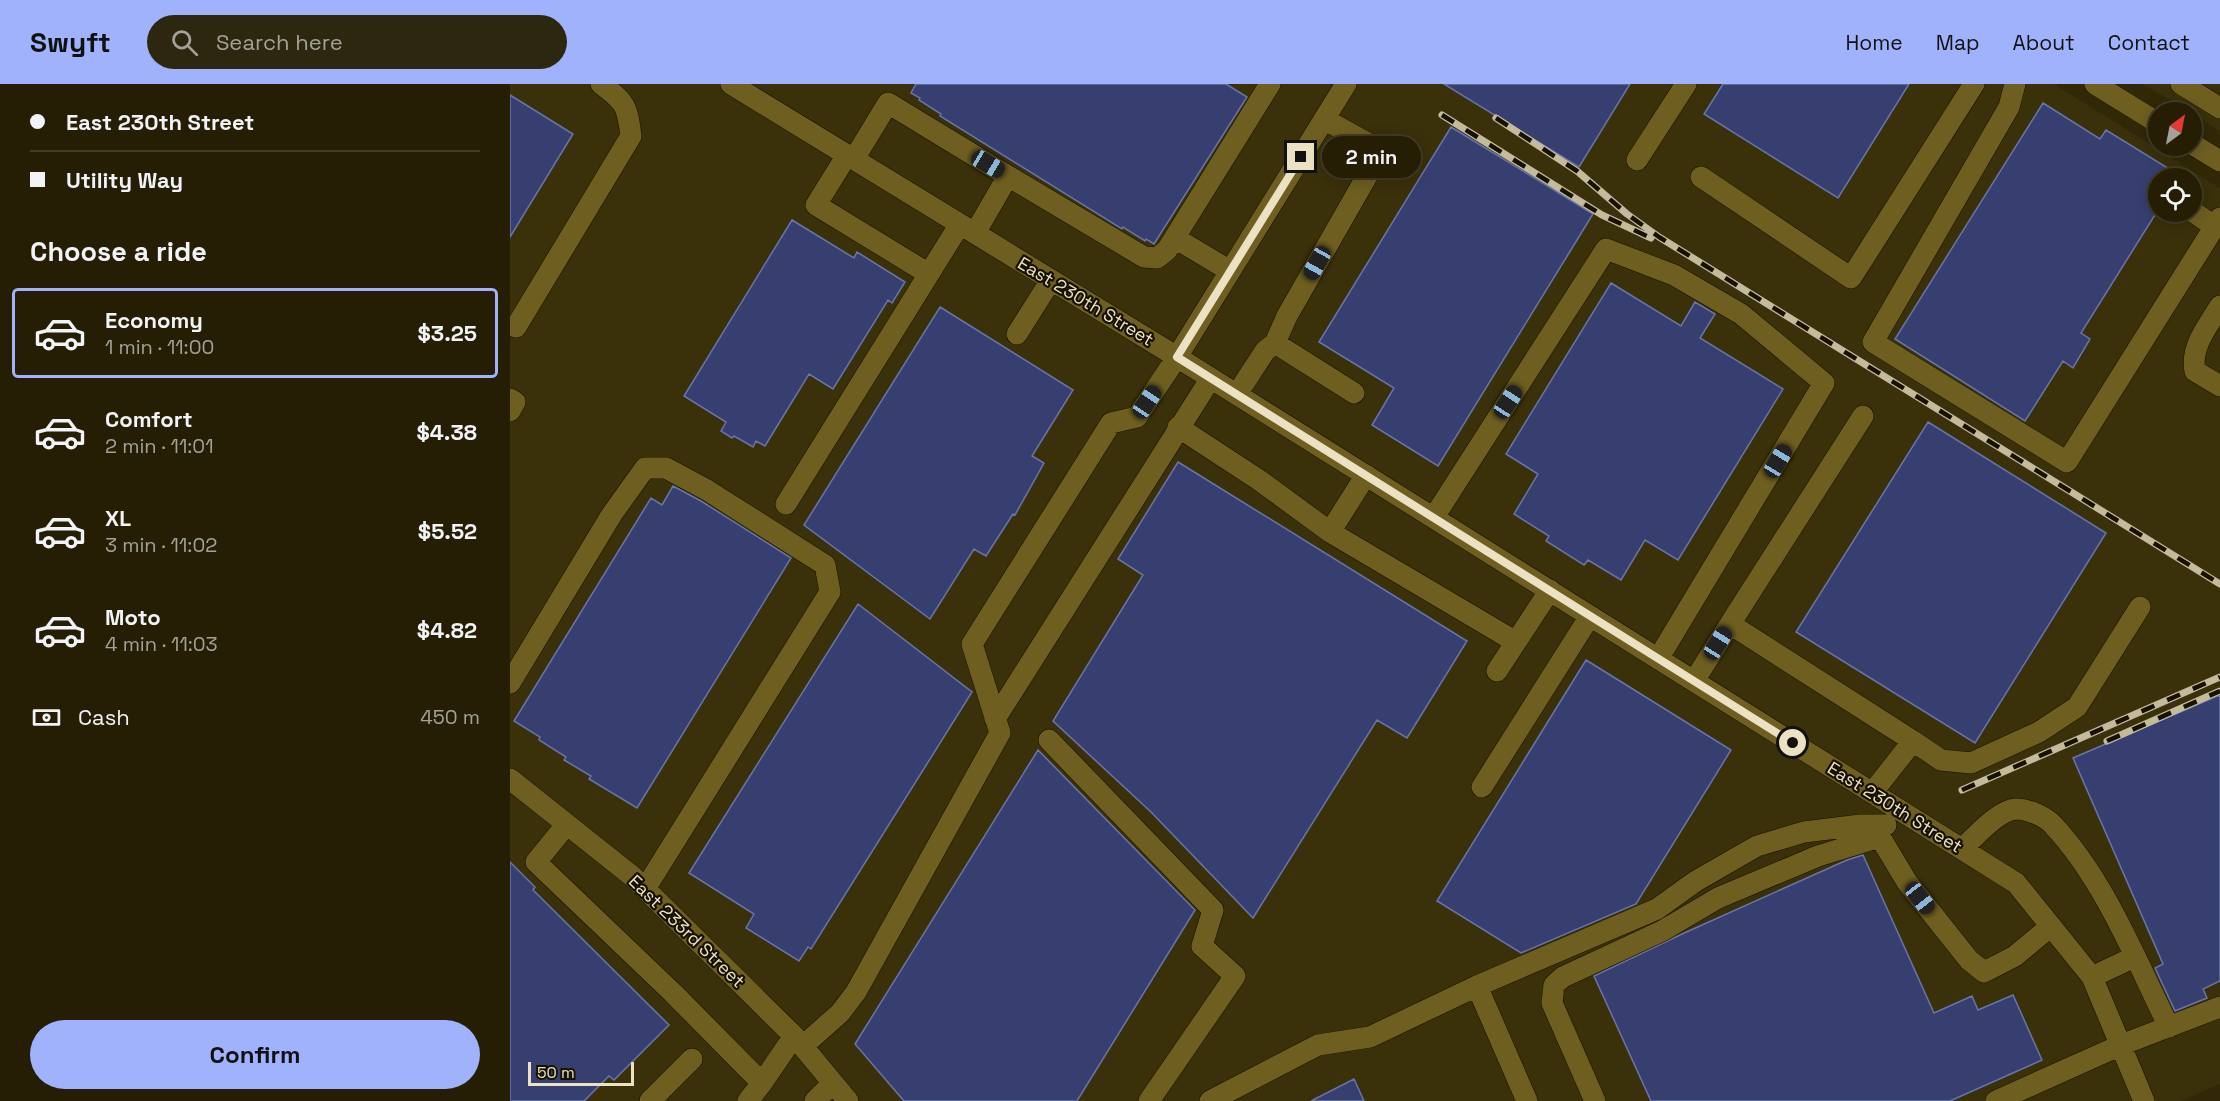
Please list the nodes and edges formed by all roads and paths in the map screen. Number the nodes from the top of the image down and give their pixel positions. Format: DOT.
graph roads {
  1 [pos="601,84"];
  2 [pos="731,84"];
  3 [pos="1270,84"];
  4 [pos="1346,84"];
  5 [pos="1686,84"];
  6 [pos="1974,84"];
  7 [pos="2015,84"];
  8 [pos="2095,84"];
  9 [pos="2181,84"];
  10 [pos="2220,108"];
  11 [pos="2148,117"];
  12 [pos="1324,119"];
  13 [pos="2202,150"];
  14 [pos="850,157"];
  15 [pos="1637,160"];
  16 [pos="2220,161"];
  17 [pos="1008,176"];
  18 [pos="1701,177"];
  19 [pos="2202,215"];
  20 [pos="2217,222"];
  21 [pos="968,229"];
  22 [pos="1175,238"];
  23 [pos="1230,271"];
  24 [pos="929,274"];
  25 [pos="1051,280"];
  26 [pos="2220,306"];
  27 [pos="516,327"];
  28 [pos="1017,334"];
  29 [pos="1275,343"];
  30 [pos="1177,357"];
  31 [pos="1211,378"];
  32 [pos="2220,386"];
  33 [pos="1354,393"];
  34 [pos="1238,394"];
  35 [pos="510,399"];
  36 [pos="510,411"];
  37 [pos="1863,416"];
  38 [pos="1178,427"];
  39 [pos="1366,475"];
  40 [pos="786,504"];
  41 [pos="1434,518"];
  42 [pos="1330,532"];
  43 [pos="1550,590"];
  44 [pos="2140,607"];
  45 [pos="1590,616"];
  46 [pos="1730,624"];
  47 [pos="1516,642"];
  48 [pos="1658,658"];
  49 [pos="1497,671"];
  50 [pos="1694,681"];
  51 [pos="510,683"];
  52 [pos="995,719"];
  53 [pos="1049,740"];
  54 [pos="1913,741"];
  55 [pos="510,779"];
  56 [pos="1482,788"];
  57 [pos="1872,793"];
  58 [pos="1905,813"];
  59 [pos="567,824"];
  60 [pos="1883,831"];
  61 [pos="1962,849"];
  62 [pos="645,889"];
  63 [pos="2051,926"];
  64 [pos="2134,957"];
  65 [pos="2092,977"];
  66 [pos="1477,986"];
  67 [pos="2220,1007"];
  68 [pos="2169,1027"];
  69 [pos="799,1041"];
  70 [pos="2121,1045"];
  71 [pos="692,1059"];
  72 [pos="762,1083"];
  73 [pos="833,1083"];
  74 [pos="650,1101"];
  75 [pos="748,1101"];
  76 [pos="814,1101"];
  77 [pos="848,1101"];
  78 [pos="1149,1101"];
  79 [pos="1210,1101"];
  80 [pos="1527,1101"];
  81 [pos="1596,1101"];
  82 [pos="1996,1101"];
  83 [pos="2144,1101"];
  1 -- 27 [label="street"];
  2 -- 14 [label="street, East 230th Street"];
  3 -- 22 [label="street"];
  4 -- 12 [label="street"];
  5 -- 15 [label="street"];
  6 -- 18 [label="street"];
  7 -- 20 [label="street"];
  8 -- 11 [label="street"];
  9 -- 10 [label="street"];
  12 -- 23 [label="street"];
  12 -- 29 [label="street"];
  13 -- 16 [label="street"];
  14 -- 17 [label="street"];
  14 -- 21 [label="street, East 230th Street"];
  14 -- 24 [label="street"];
  17 -- 21 [label="street"];
  17 -- 22 [label="street"];
  19 -- 20 [label="street"];
  21 -- 24 [label="street"];
  21 -- 25 [label="street, East 230th Street"];
  22 -- 23 [label="street"];
  23 -- 30 [label="street"];
  24 -- 40 [label="street"];
  25 -- 28 [label="street"];
  25 -- 30 [label="street, East 230th Street"];
  26 -- 32 [label="street"];
  29 -- 33 [label="street"];
  29 -- 34 [label="street"];
  30 -- 31 [label="street, East 230th Street"];
  30 -- 52 [label="street"];
  31 -- 34 [label="street, East 230th Street"];
  31 -- 38 [label="street"];
  34 -- 39 [label="street, East 230th Street"];
  35 -- 36 [label="street"];
  37 -- 46 [label="street"];
  38 -- 42 [label="street"];
  38 -- 52 [label="street"];
  39 -- 41 [label="street, East 230th Street"];
  39 -- 42 [label="street"];
  41 -- 43 [label="street, East 230th Street"];
  41 -- 48 [label="street"];
  42 -- 47 [label="street"];
  43 -- 45 [label="street, East 230th Street"];
  43 -- 47 [label="street"];
  44 -- 54 [label="street"];
  45 -- 48 [label="street, East 230th Street"];
  45 -- 56 [label="street"];
  46 -- 50 [label="street"];
  46 -- 54 [label="street"];
  47 -- 49 [label="street"];
  48 -- 50 [label="street, East 230th Street"];
  50 -- 57 [label="street, East 230th Street"];
  51 -- 62 [label="street"];
  52 -- 69 [label="street"];
  53 -- 78 [label="street"];
  54 -- 57 [label="street"];
  55 -- 59 [label="street, East 233rd Street"];
  57 -- 58 [label="street, East 230th Street"];
  58 -- 60 [label="street"];
  58 -- 61 [label="street, East 230th Street"];
  59 -- 62 [label="street, East 233rd Street"];
  59 -- 72 [label="street"];
  60 -- 63 [label="street"];
  60 -- 66 [label="street"];
  60 -- 81 [label="street"];
  61 -- 63 [label="street, East 230th Street"];
  61 -- 64 [label="street"];
  62 -- 69 [label="street, East 233rd Street"];
  63 -- 65 [label="street, East 230th Street"];
  64 -- 65 [label="street"];
  64 -- 68 [label="street"];
  65 -- 70 [label="street, East 230th Street"];
  66 -- 79 [label="street"];
  66 -- 80 [label="street"];
  67 -- 68 [label="street"];
  68 -- 70 [label="street"];
  69 -- 72 [label="street"];
  69 -- 73 [label="street, East 233rd Street"];
  70 -- 82 [label="street"];
  70 -- 83 [label="street, East 230th Street"];
  71 -- 74 [label="street"];
  72 -- 75 [label="street"];
  73 -- 76 [label="street"];
  73 -- 77 [label="street, East 233rd Street"];
}
